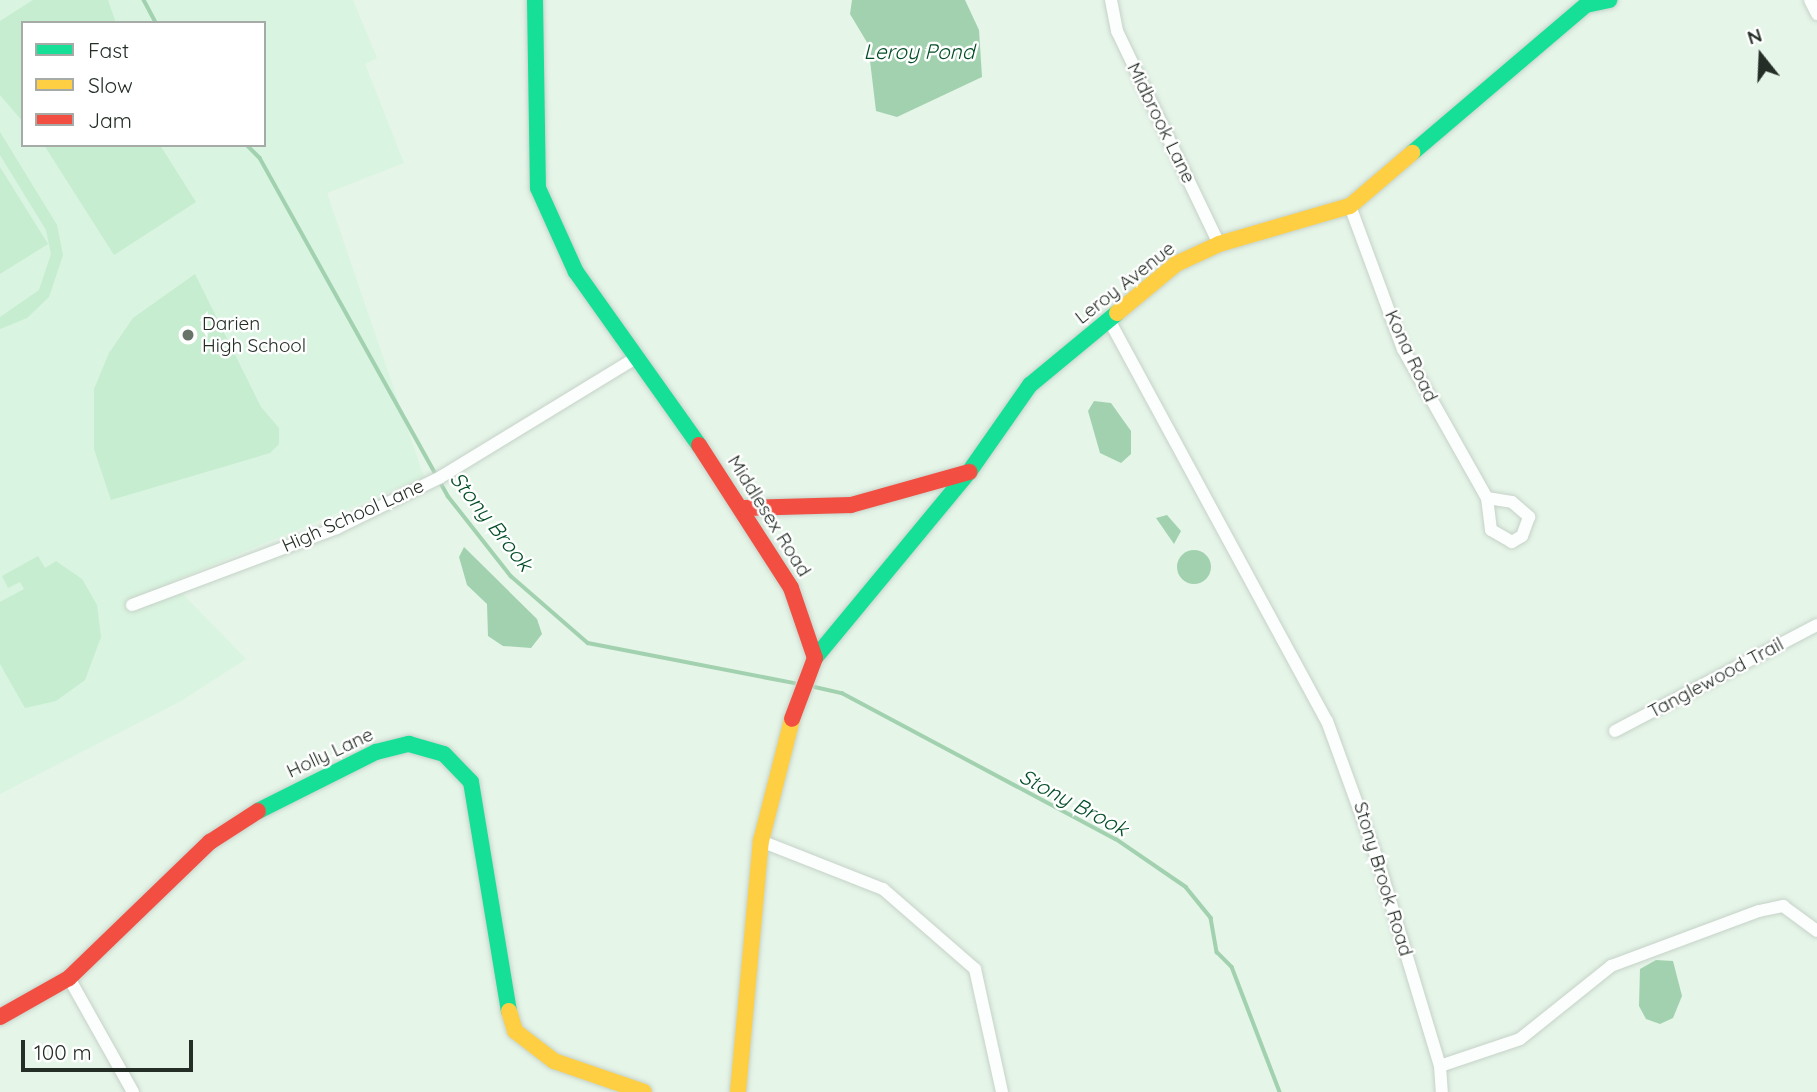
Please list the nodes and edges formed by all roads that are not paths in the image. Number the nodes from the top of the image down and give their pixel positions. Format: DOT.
graph roads {
  1 [pos="535,0"];
  2 [pos="1111,0"];
  3 [pos="1609,0"];
  4 [pos="1810,0"];
  5 [pos="1585,2"];
  6 [pos="1817,14"];
  7 [pos="1350,206"];
  8 [pos="1219,244"];
  9 [pos="1109,320"];
  10 [pos="634,359"];
  11 [pos="968,472"];
  12 [pos="1487,498"];
  13 [pos="744,508"];
  14 [pos="132,605"];
  15 [pos="1817,625"];
  16 [pos="815,658"];
  17 [pos="1615,731"];
  18 [pos="761,841"];
  19 [pos="1817,931"];
  20 [pos="69,978"];
  21 [pos="0,1017"];
  22 [pos="1440,1066"];
  23 [pos="133,1092"];
  24 [pos="644,1092"];
  25 [pos="738,1092"];
  26 [pos="1002,1092"];
  27 [pos="1443,1092"];
  1 -- 10 [label="street, Middlesex Road"];
  2 -- 8 [label="street, Midbrook Lane"];
  3 -- 5 [label="street, Leroy Avenue"];
  4 -- 6 [label="street"];
  5 -- 7 [label="street, Leroy Avenue"];
  7 -- 8 [label="street, Leroy Avenue"];
  7 -- 12 [label="street, Kona Road"];
  8 -- 9 [label="street, Leroy Avenue"];
  9 -- 11 [label="street, Leroy Avenue"];
  9 -- 22 [label="street, Stony Brook Road"];
  10 -- 13 [label="street, Middlesex Road"];
  10 -- 14 [label="street, High School Lane"];
  11 -- 13 [label="street"];
  11 -- 16 [label="street, Leroy Avenue"];
  13 -- 16 [label="street, Middlesex Road"];
  15 -- 17 [label="street, Tanglewood Trail"];
  16 -- 18 [label="street"];
  18 -- 25 [label="street"];
  18 -- 26 [label="street"];
  19 -- 22 [label="street"];
  20 -- 21 [label="street, Holly Lane"];
  20 -- 23 [label="street"];
  20 -- 24 [label="street, Holly Lane"];
  22 -- 27 [label="street, Stony Brook Road"];
}
